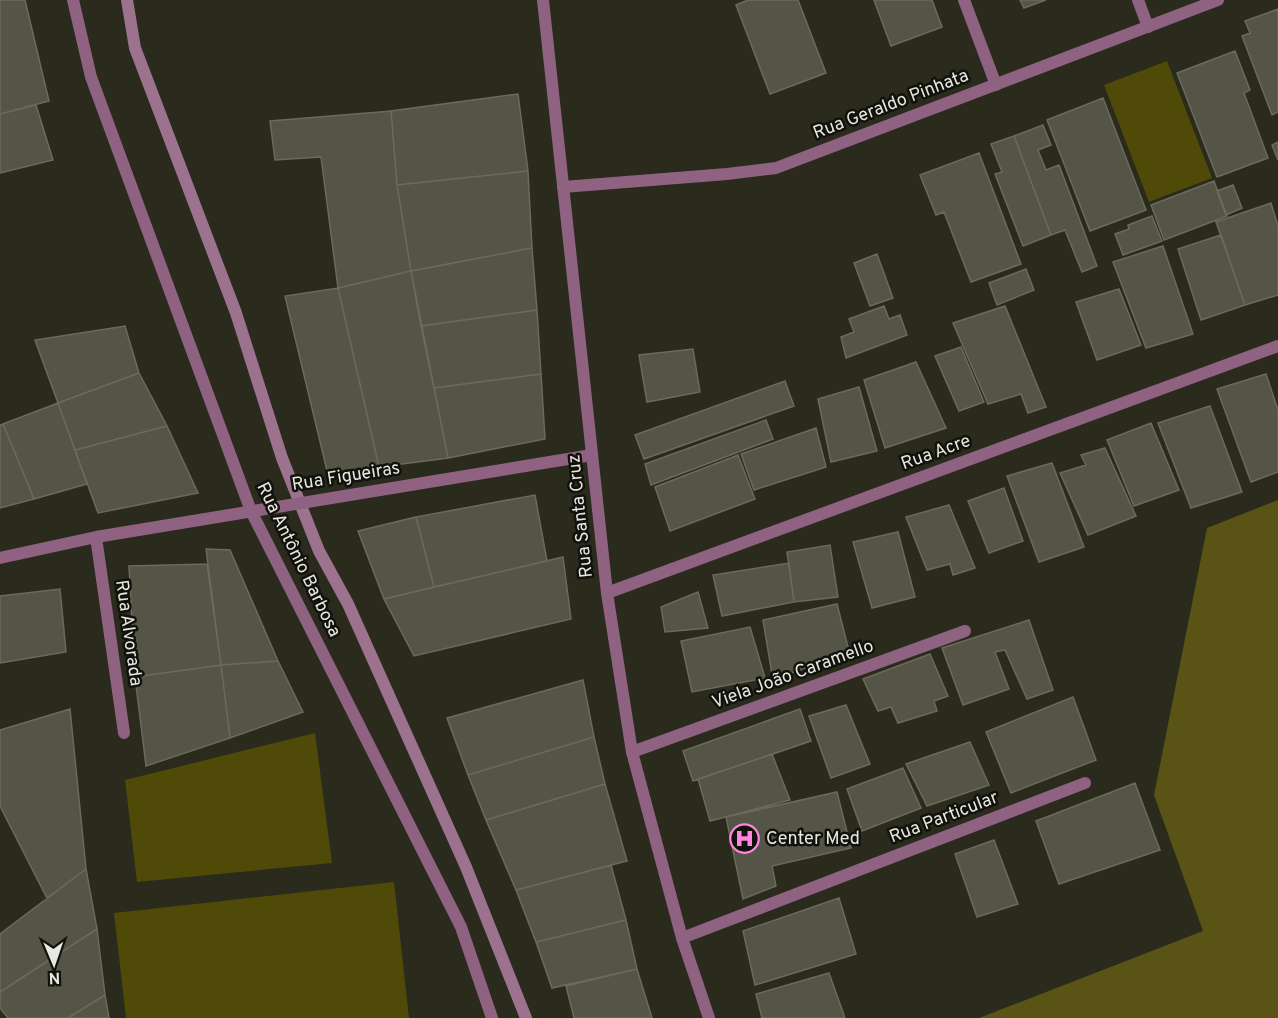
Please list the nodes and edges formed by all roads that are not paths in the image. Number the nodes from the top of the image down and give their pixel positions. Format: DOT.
graph roads {
  1 [pos="73,0"];
  2 [pos="543,0"];
  3 [pos="964,0"];
  4 [pos="1138,0"];
  5 [pos="1218,0"];
  6 [pos="1148,27"];
  7 [pos="996,85"];
  8 [pos="563,187"];
  9 [pos="1278,346"];
  10 [pos="592,455"];
  11 [pos="251,511"];
  12 [pos="96,537"];
  13 [pos="0,558"];
  14 [pos="607,593"];
  15 [pos="965,631"];
  16 [pos="124,733"];
  17 [pos="632,752"];
  18 [pos="1085,783"];
  19 [pos="682,938"];
  20 [pos="492,1018"];
  21 [pos="709,1018"];
  1 -- 11 [label="street, Rua Antônio Barbosa"];
  2 -- 8 [label="street, Rua Santa Cruz"];
  3 -- 7 [label="street"];
  4 -- 6 [label="street"];
  5 -- 6 [label="street, Rua Geraldo Pinhata"];
  6 -- 7 [label="street, Rua Geraldo Pinhata"];
  7 -- 8 [label="street, Rua Geraldo Pinhata"];
  8 -- 10 [label="street, Rua Santa Cruz"];
  9 -- 14 [label="street, Rua Acre"];
  10 -- 11 [label="street, Rua Figueiras"];
  10 -- 14 [label="street, Rua Santa Cruz"];
  11 -- 12 [label="street, Rua Figueiras"];
  11 -- 20 [label="street, Rua Antônio Barbosa"];
  12 -- 13 [label="street, Rua Figueiras"];
  12 -- 16 [label="street, Rua Alvorada"];
  14 -- 17 [label="street, Rua Santa Cruz"];
  15 -- 17 [label="street, Viela João Caramello"];
  17 -- 19 [label="street, Rua Santa Cruz"];
  18 -- 19 [label="street, Rua Particular"];
  19 -- 21 [label="street, Rua Santa Cruz"];
}
